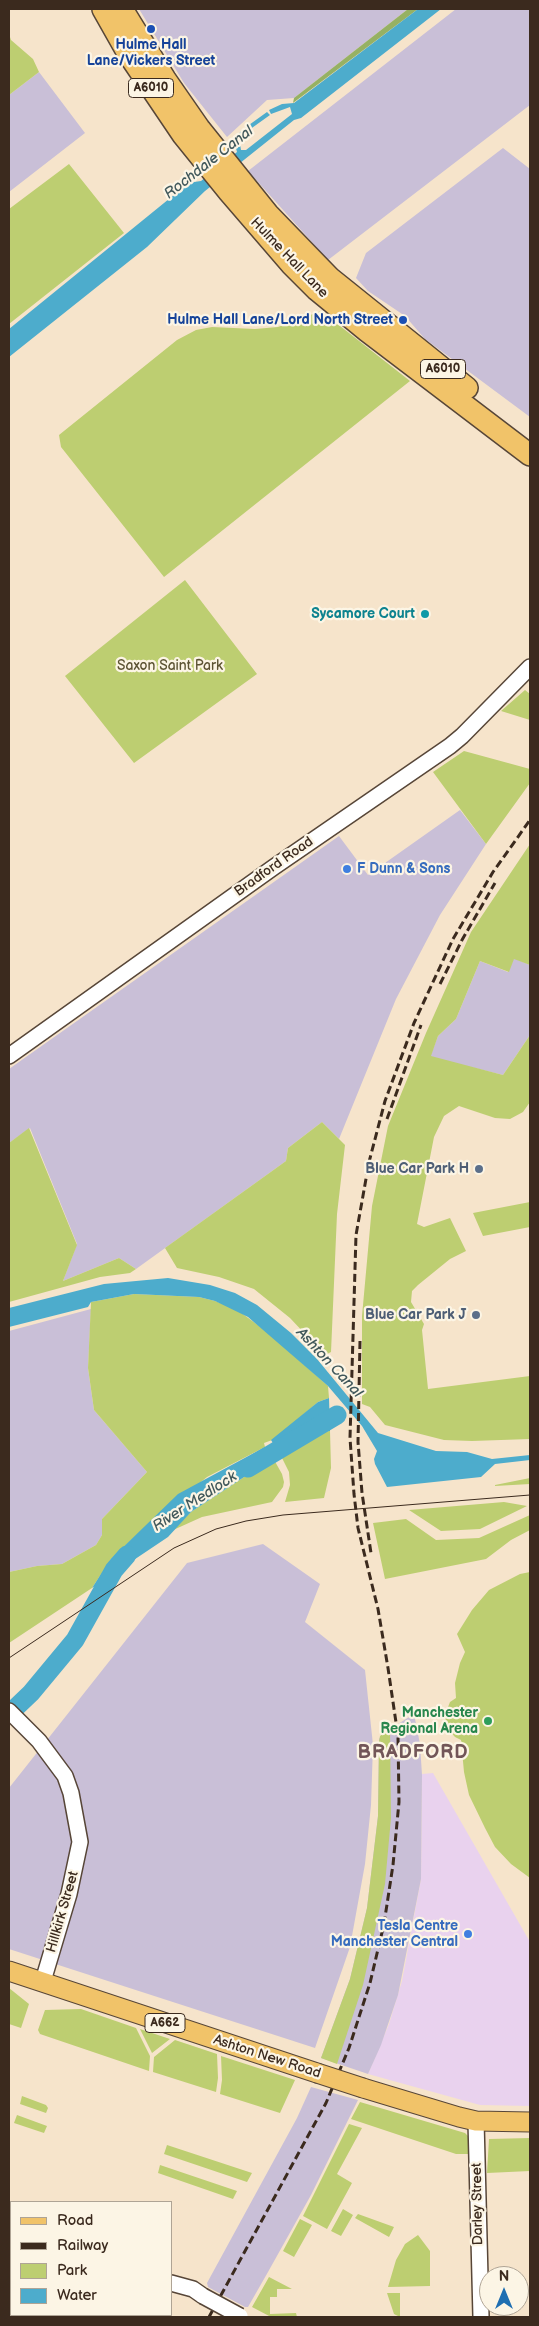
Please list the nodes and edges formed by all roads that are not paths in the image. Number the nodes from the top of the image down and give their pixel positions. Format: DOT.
graph roads {
  1 [pos="103,9"];
  2 [pos="122,9"];
  3 [pos="209,154"];
  4 [pos="235,187"];
  5 [pos="530,438"];
  6 [pos="530,454"];
  7 [pos="530,667"];
  8 [pos="9,1056"];
  9 [pos="9,1711"];
  10 [pos="9,1971"];
  11 [pos="42,1981"];
  12 [pos="476,2121"];
  13 [pos="530,2122"];
  14 [pos="172,2283"];
  15 [pos="241,2317"];
  16 [pos="480,2317"];
  1 -- 3 [label="highway, Hulme Hall Lane / A6010"];
  2 -- 3 [label="highway, Hulme Hall Lane / A6010"];
  3 -- 4 [label="highway, Hulme Hall Lane / A6010"];
  4 -- 5 [label="highway, Hulme Hall Lane / A6010"];
  4 -- 6 [label="highway, Hulme Hall Lane / A6010"];
  7 -- 8 [label="street, Bradford Road"];
  9 -- 11 [label="street, Hillkirk Street"];
  10 -- 11 [label="main road, Ashton New Road / A662"];
  11 -- 12 [label="main road, Ashton New Road / A662, bridge"];
  12 -- 13 [label="main road, Ashton New Road / A662"];
  12 -- 16 [label="street, Darley Street"];
  14 -- 15 [label="street, bridge"];
}
